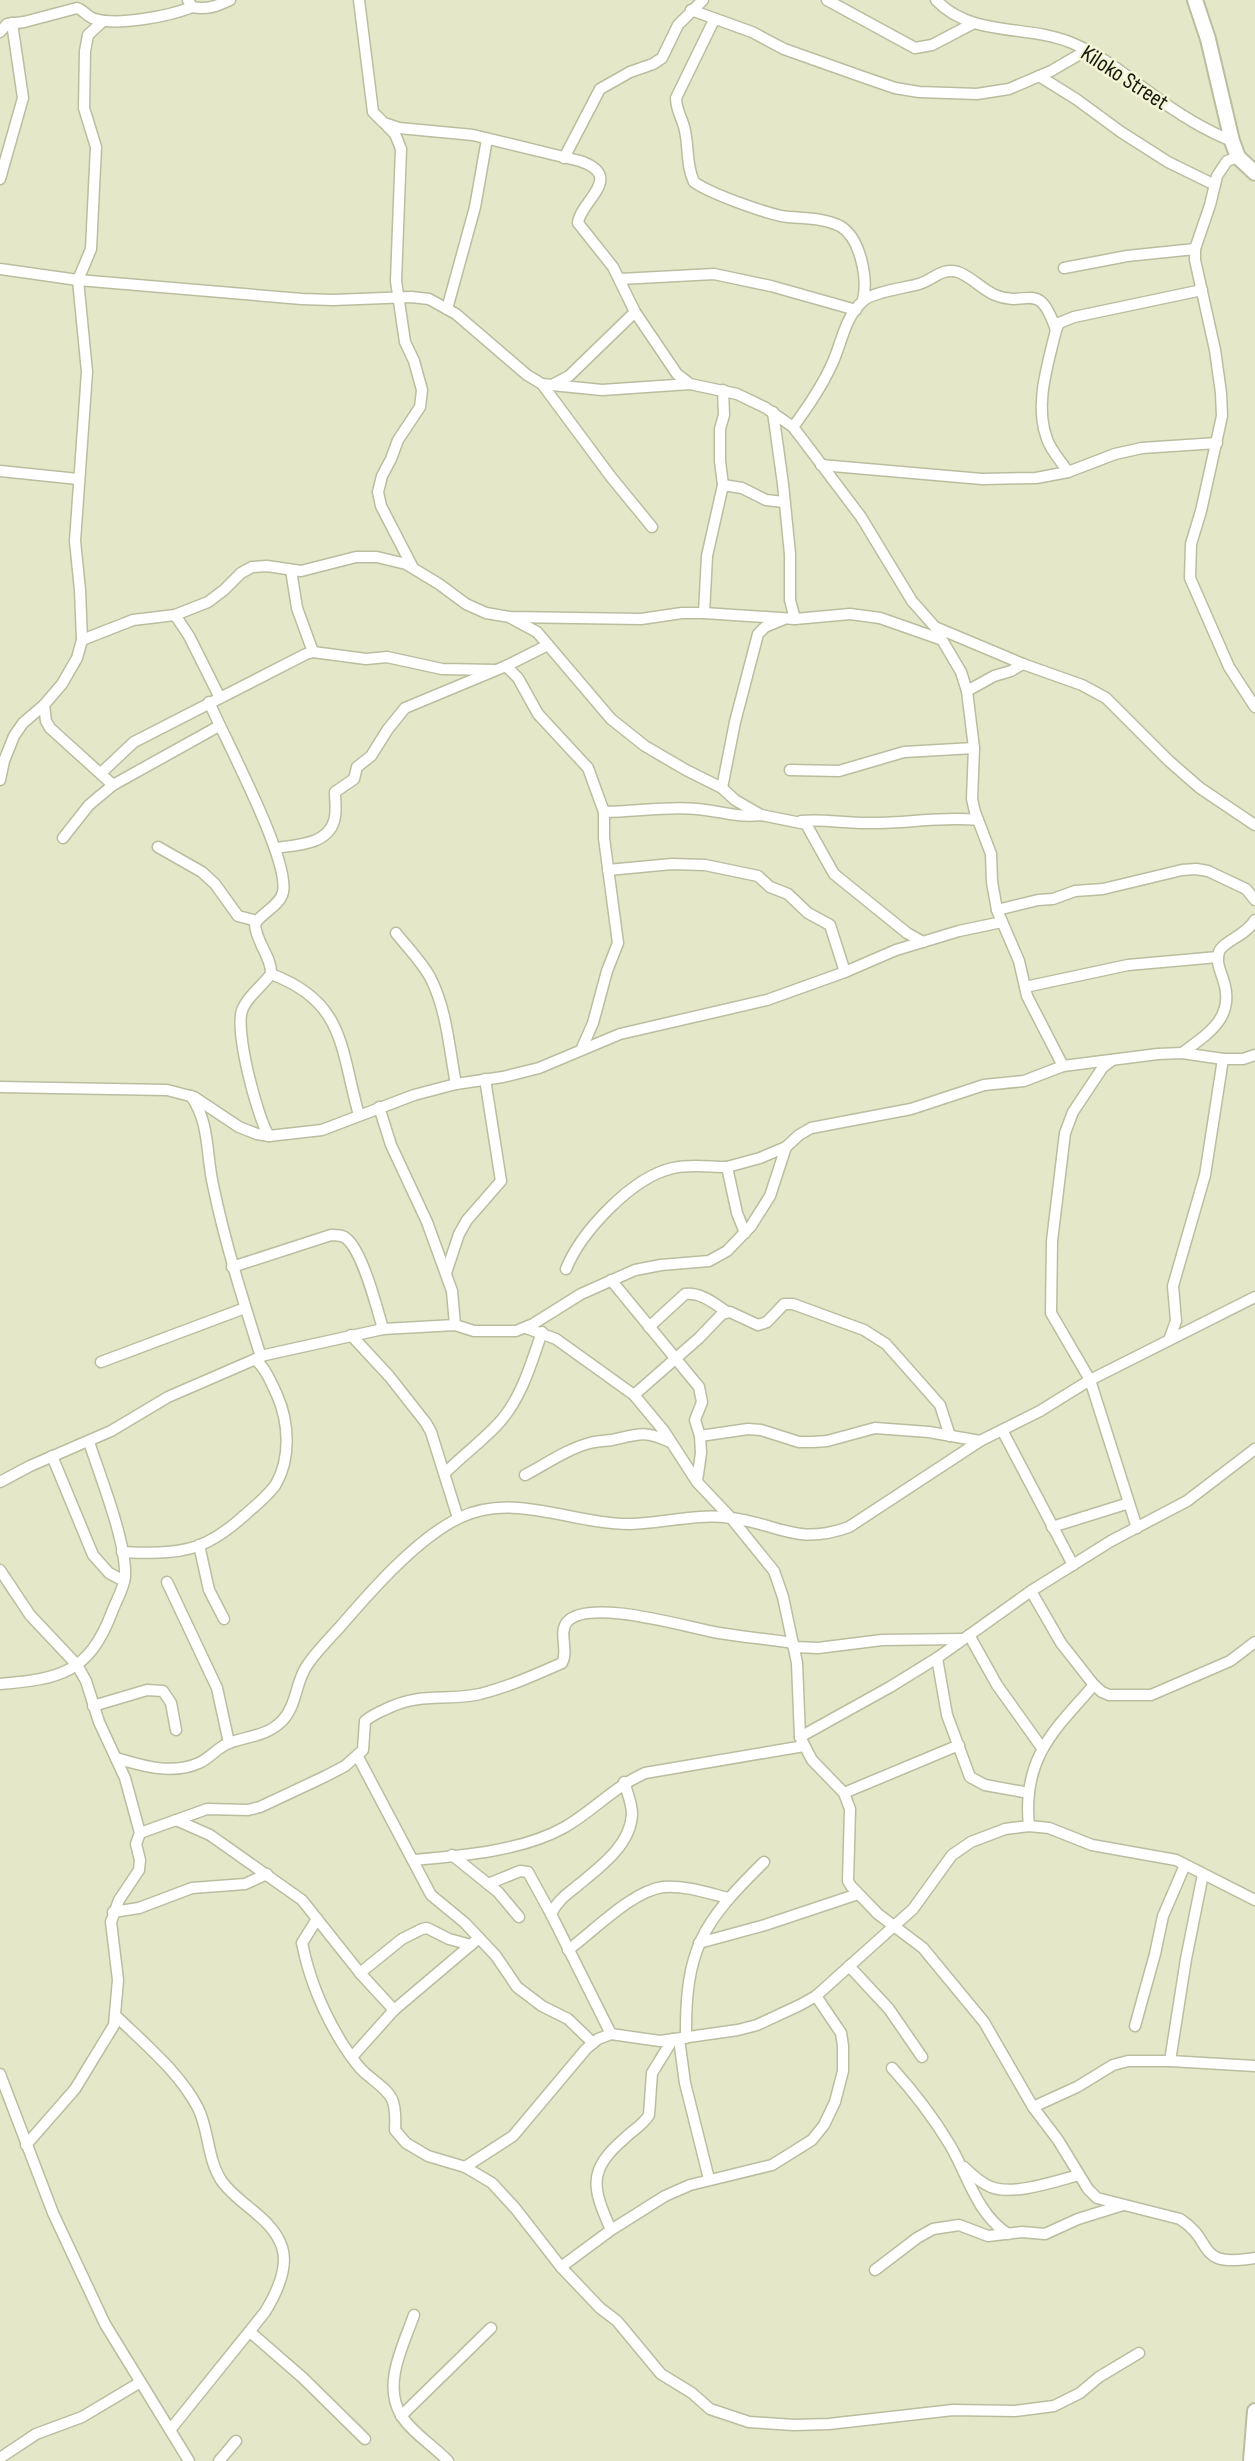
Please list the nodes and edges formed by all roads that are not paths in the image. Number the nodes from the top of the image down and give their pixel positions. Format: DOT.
graph roads {
  1 [pos="230,0"];
  2 [pos="359,0"];
  3 [pos="703,0"];
  4 [pos="827,0"];
  5 [pos="936,0"];
  6 [pos="1195,0"];
  7 [pos="190,4"];
  8 [pos="691,10"];
  9 [pos="714,20"];
  10 [pos="103,21"];
  11 [pos="12,23"];
  12 [pos="974,23"];
  13 [pos="0,32"];
  14 [pos="1087,50"];
  15 [pos="1039,76"];
  16 [pos="384,123"];
  17 [pos="488,139"];
  18 [pos="1232,141"];
  19 [pos="1238,157"];
  20 [pos="564,158"];
  21 [pos="1255,173"];
  22 [pos="0,179"];
  23 [pos="1214,185"];
  24 [pos="1195,249"];
  25 [pos="1063,268"];
  26 [pos="0,269"];
  27 [pos="620,279"];
  28 [pos="78,280"];
  29 [pos="1202,290"];
  30 [pos="398,297"];
  31 [pos="863,300"];
  32 [pos="447,309"];
  33 [pos="856,310"];
  34 [pos="635,312"];
  35 [pos="1055,330"];
  36 [pos="690,384"];
  37 [pos="546,385"];
  38 [pos="723,390"];
  39 [pos="773,412"];
  40 [pos="793,428"];
  41 [pos="1217,443"];
  42 [pos="821,466"];
  43 [pos="0,471"];
  44 [pos="1068,472"];
  45 [pos="78,479"];
  46 [pos="723,485"];
  47 [pos="784,502"];
  48 [pos="652,527"];
  49 [pos="412,566"];
  50 [pos="291,570"];
  51 [pos="704,613"];
  52 [pos="176,615"];
  53 [pos="510,617"];
  54 [pos="782,619"];
  55 [pos="795,620"];
  56 [pos="935,626"];
  57 [pos="940,639"];
  58 [pos="82,640"];
  59 [pos="548,645"];
  60 [pos="313,652"];
  61 [pos="1023,664"];
  62 [pos="506,666"];
  63 [pos="495,670"];
  64 [pos="967,691"];
  65 [pos="219,696"];
  66 [pos="209,702"];
  67 [pos="44,705"];
  68 [pos="1255,707"];
  69 [pos="219,726"];
  70 [pos="974,748"];
  71 [pos="790,771"];
  72 [pos="100,773"];
  73 [pos="0,780"];
  74 [pos="113,785"];
  75 [pos="722,788"];
  76 [pos="604,812"];
  77 [pos="761,815"];
  78 [pos="978,820"];
  79 [pos="797,821"];
  80 [pos="1255,825"];
  81 [pos="63,838"];
  82 [pos="158,847"];
  83 [pos="275,848"];
  84 [pos="608,870"];
  85 [pos="1255,901"];
  86 [pos="997,910"];
  87 [pos="257,920"];
  88 [pos="1255,920"];
  89 [pos="1002,922"];
  90 [pos="396,933"];
  91 [pos="923,942"];
  92 [pos="1218,957"];
  93 [pos="845,972"];
  94 [pos="271,974"];
  95 [pos="1025,987"];
  96 [pos="582,1048"];
  97 [pos="1182,1053"];
  98 [pos="1255,1055"];
  99 [pos="1223,1059"];
  100 [pos="1111,1060"];
  101 [pos="1063,1066"];
  102 [pos="485,1079"];
  103 [pos="456,1084"];
  104 [pos="0,1087"];
  105 [pos="191,1096"];
  106 [pos="379,1107"];
  107 [pos="359,1115"];
  108 [pos="269,1136"];
  109 [pos="786,1147"];
  110 [pos="727,1167"];
  111 [pos="745,1233"];
  112 [pos="232,1267"];
  113 [pos="566,1269"];
  114 [pos="446,1274"];
  115 [pos="611,1280"];
  116 [pos="1255,1297"];
  117 [pos="246,1308"];
  118 [pos="727,1312"];
  119 [pos="455,1325"];
  120 [pos="649,1327"];
  121 [pos="526,1328"];
  122 [pos="383,1329"];
  123 [pos="542,1332"];
  124 [pos="351,1335"];
  125 [pos="1169,1340"];
  126 [pos="258,1358"];
  127 [pos="675,1359"];
  128 [pos="101,1362"];
  129 [pos="1090,1380"];
  130 [pos="634,1395"];
  131 [pos="1002,1430"];
  132 [pos="700,1436"];
  133 [pos="950,1436"];
  134 [pos="980,1441"];
  135 [pos="89,1442"];
  136 [pos="671,1443"];
  137 [pos="1255,1449"];
  138 [pos="52,1456"];
  139 [pos="445,1473"];
  140 [pos="525,1475"];
  141 [pos="0,1482"];
  142 [pos="697,1482"];
  143 [pos="1129,1503"];
  144 [pos="458,1518"];
  145 [pos="731,1518"];
  146 [pos="1052,1527"];
  147 [pos="1137,1528"];
  148 [pos="199,1545"];
  149 [pos="122,1552"];
  150 [pos="1073,1565"];
  151 [pos="0,1570"];
  152 [pos="124,1581"];
  153 [pos="167,1582"];
  154 [pos="1031,1591"];
  155 [pos="225,1619"];
  156 [pos="966,1637"];
  157 [pos="1255,1642"];
  158 [pos="794,1645"];
  159 [pos="937,1658"];
  160 [pos="77,1665"];
  161 [pos="0,1684"];
  162 [pos="1094,1685"];
  163 [pos="93,1706"];
  164 [pos="176,1730"];
  165 [pos="802,1741"];
  166 [pos="229,1743"];
  167 [pos="959,1745"];
  168 [pos="1042,1748"];
  169 [pos="358,1757"];
  170 [pos="117,1758"];
  171 [pos="624,1782"];
  172 [pos="844,1793"];
  173 [pos="1029,1793"];
  174 [pos="176,1820"];
  175 [pos="1030,1826"];
  176 [pos="139,1833"];
  177 [pos="452,1855"];
  178 [pos="413,1860"];
  179 [pos="764,1863"];
  180 [pos="1185,1864"];
  181 [pos="267,1874"];
  182 [pos="1203,1874"];
  183 [pos="488,1884"];
  184 [pos="859,1894"];
  185 [pos="728,1898"];
  186 [pos="1255,1900"];
  187 [pos="113,1912"];
  188 [pos="551,1914"];
  189 [pos="519,1917"];
  190 [pos="317,1919"];
  191 [pos="894,1927"];
  192 [pos="479,1938"];
  193 [pos="699,1943"];
  194 [pos="471,1945"];
  195 [pos="568,1950"];
  196 [pos="849,1966"];
  197 [pos="360,1973"];
  198 [pos="816,1996"];
  199 [pos="394,2010"];
  200 [pos="116,2016"];
  201 [pos="1135,2026"];
  202 [pos="611,2034"];
  203 [pos="679,2039"];
  204 [pos="593,2043"];
  205 [pos="352,2057"];
  206 [pos="922,2057"];
  207 [pos="1170,2061"];
  208 [pos="1255,2066"];
  209 [pos="892,2068"];
  210 [pos="0,2074"];
  211 [pos="1033,2107"];
  212 [pos="26,2145"];
  213 [pos="958,2162"];
  214 [pos="465,2167"];
  215 [pos="1079,2175"];
  216 [pos="709,2179"];
  217 [pos="1123,2205"];
  218 [pos="611,2230"];
  219 [pos="1008,2234"];
  220 [pos="1255,2258"];
  221 [pos="561,2267"];
  222 [pos="875,2270"];
  223 [pos="414,2315"];
  224 [pos="491,2328"];
  225 [pos="250,2332"];
  226 [pos="1139,2353"];
  227 [pos="139,2383"];
  228 [pos="1255,2411"];
  229 [pos="401,2416"];
  230 [pos="170,2430"];
  231 [pos="365,2439"];
  232 [pos="236,2441"];
  233 [pos="0,2458"];
  234 [pos="190,2461"];
  235 [pos="219,2461"];
  236 [pos="448,2461"];
  237 [pos="1251,2461"];
  1 -- 7 [label="street"];
  2 -- 16 [label="street"];
  3 -- 8 [label="street"];
  4 -- 12 [label="street"];
  5 -- 12 [label="street, Kiloko Street"];
  6 -- 18 [label="main road"];
  7 -- 10 [label="street"];
  8 -- 9 [label="street"];
  8 -- 20 [label="street"];
  9 -- 15 [label="street"];
  9 -- 31 [label="street"];
  10 -- 11 [label="street"];
  10 -- 28 [label="street"];
  11 -- 13 [label="street"];
  11 -- 22 [label="street"];
  12 -- 14 [label="street, Kiloko Street"];
  14 -- 15 [label="street"];
  14 -- 18 [label="street, Kiloko Street"];
  15 -- 23 [label="street"];
  16 -- 17 [label="street"];
  16 -- 30 [label="street"];
  17 -- 20 [label="street"];
  17 -- 32 [label="street"];
  18 -- 19 [label="main road"];
  19 -- 21 [label="main road"];
  19 -- 23 [label="street"];
  20 -- 27 [label="street"];
  23 -- 24 [label="street"];
  24 -- 25 [label="street"];
  24 -- 29 [label="street"];
  26 -- 28 [label="street"];
  27 -- 33 [label="street"];
  27 -- 34 [label="street"];
  28 -- 30 [label="street"];
  28 -- 45 [label="street"];
  29 -- 35 [label="street"];
  29 -- 41 [label="street"];
  30 -- 32 [label="street"];
  30 -- 49 [label="street"];
  31 -- 33 [label="street"];
  31 -- 35 [label="street"];
  32 -- 37 [label="street"];
  33 -- 40 [label="street"];
  34 -- 36 [label="street"];
  34 -- 37 [label="street"];
  35 -- 44 [label="street"];
  36 -- 37 [label="street"];
  36 -- 38 [label="street"];
  37 -- 48 [label="street"];
  38 -- 39 [label="street"];
  38 -- 46 [label="street"];
  39 -- 40 [label="street"];
  39 -- 47 [label="street"];
  40 -- 42 [label="street"];
  41 -- 44 [label="street"];
  41 -- 68 [label="street"];
  42 -- 44 [label="street"];
  42 -- 56 [label="street"];
  43 -- 45 [label="street"];
  45 -- 58 [label="street"];
  46 -- 47 [label="street"];
  46 -- 51 [label="street"];
  47 -- 55 [label="street"];
  49 -- 50 [label="street"];
  49 -- 53 [label="street"];
  50 -- 52 [label="street"];
  50 -- 60 [label="street"];
  51 -- 53 [label="street"];
  51 -- 54 [label="street"];
  52 -- 58 [label="street"];
  52 -- 65 [label="street"];
  53 -- 59 [label="street"];
  54 -- 55 [label="street"];
  54 -- 75 [label="street"];
  55 -- 57 [label="street"];
  56 -- 57 [label="street"];
  56 -- 61 [label="street"];
  57 -- 64 [label="street"];
  58 -- 67 [label="street"];
  59 -- 62 [label="street"];
  59 -- 75 [label="street"];
  60 -- 63 [label="street"];
  60 -- 65 [label="street"];
  61 -- 64 [label="street"];
  61 -- 80 [label="street"];
  62 -- 63 [label="street"];
  62 -- 76 [label="street"];
  63 -- 83 [label="street"];
  64 -- 70 [label="street"];
  65 -- 66 [label="street"];
  66 -- 69 [label="street"];
  66 -- 72 [label="street"];
  67 -- 72 [label="street"];
  67 -- 73 [label="street"];
  69 -- 74 [label="street"];
  69 -- 83 [label="street"];
  70 -- 71 [label="street"];
  70 -- 78 [label="street"];
  72 -- 74 [label="street"];
  74 -- 81 [label="street"];
  75 -- 77 [label="street"];
  76 -- 77 [label="street"];
  76 -- 84 [label="street"];
  77 -- 79 [label="street"];
  78 -- 79 [label="street"];
  78 -- 86 [label="street"];
  79 -- 91 [label="street"];
  82 -- 87 [label="street"];
  83 -- 87 [label="street"];
  84 -- 93 [label="street"];
  84 -- 96 [label="street"];
  85 -- 86 [label="street"];
  86 -- 89 [label="street"];
  87 -- 94 [label="street"];
  88 -- 92 [label="street"];
  89 -- 91 [label="street"];
  89 -- 95 [label="street"];
  90 -- 103 [label="street"];
  91 -- 93 [label="street"];
  92 -- 95 [label="street"];
  92 -- 97 [label="street"];
  93 -- 96 [label="street"];
  94 -- 107 [label="street"];
  94 -- 108 [label="street"];
  95 -- 101 [label="street"];
  96 -- 102 [label="street"];
  97 -- 99 [label="street"];
  97 -- 100 [label="street"];
  98 -- 99 [label="street"];
  99 -- 125 [label="street"];
  100 -- 101 [label="street"];
  100 -- 129 [label="street"];
  101 -- 109 [label="street"];
  102 -- 103 [label="street"];
  102 -- 114 [label="street"];
  103 -- 106 [label="street"];
  104 -- 105 [label="street"];
  105 -- 108 [label="street"];
  105 -- 112 [label="street"];
  106 -- 107 [label="street"];
  106 -- 114 [label="street"];
  107 -- 108 [label="street"];
  109 -- 110 [label="street"];
  109 -- 111 [label="street"];
  110 -- 111 [label="street"];
  110 -- 113 [label="street"];
  111 -- 115 [label="street"];
  112 -- 117 [label="street"];
  112 -- 122 [label="street"];
  114 -- 119 [label="street"];
  115 -- 120 [label="street"];
  115 -- 121 [label="street"];
  116 -- 125 [label="street"];
  117 -- 126 [label="street"];
  117 -- 128 [label="street"];
  118 -- 120 [label="street"];
  118 -- 127 [label="street"];
  118 -- 133 [label="street"];
  119 -- 121 [label="street"];
  119 -- 122 [label="street"];
  120 -- 127 [label="street"];
  121 -- 123 [label="street"];
  122 -- 124 [label="street"];
  123 -- 130 [label="street"];
  123 -- 139 [label="street"];
  124 -- 126 [label="street"];
  124 -- 139 [label="street"];
  125 -- 129 [label="street"];
  126 -- 135 [label="street"];
  126 -- 148 [label="street"];
  127 -- 130 [label="street"];
  127 -- 132 [label="street"];
  129 -- 131 [label="street"];
  129 -- 143 [label="street"];
  130 -- 136 [label="street"];
  131 -- 134 [label="street"];
  131 -- 146 [label="street"];
  132 -- 133 [label="street"];
  132 -- 142 [label="street"];
  133 -- 134 [label="street"];
  134 -- 145 [label="street"];
  135 -- 138 [label="street"];
  135 -- 149 [label="street"];
  136 -- 140 [label="street"];
  136 -- 142 [label="street"];
  137 -- 147 [label="street"];
  138 -- 141 [label="street"];
  138 -- 152 [label="street"];
  139 -- 144 [label="street"];
  142 -- 145 [label="street"];
  143 -- 146 [label="street"];
  143 -- 147 [label="street"];
  144 -- 145 [label="street"];
  144 -- 166 [label="street"];
  145 -- 158 [label="street"];
  146 -- 150 [label="street"];
  147 -- 150 [label="street"];
  148 -- 149 [label="street"];
  148 -- 155 [label="street"];
  149 -- 152 [label="street"];
  150 -- 154 [label="street"];
  151 -- 160 [label="street"];
  152 -- 160 [label="street"];
  153 -- 166 [label="street"];
  154 -- 156 [label="street"];
  154 -- 162 [label="street"];
  156 -- 158 [label="street"];
  156 -- 159 [label="street"];
  156 -- 168 [label="street"];
  157 -- 162 [label="street"];
  158 -- 165 [label="street"];
  158 -- 169 [label="street"];
  159 -- 165 [label="street"];
  159 -- 167 [label="street"];
  160 -- 161 [label="street"];
  160 -- 163 [label="street"];
  162 -- 168 [label="street"];
  163 -- 164 [label="street"];
  163 -- 170 [label="street"];
  165 -- 171 [label="street"];
  165 -- 172 [label="street"];
  166 -- 170 [label="street"];
  167 -- 172 [label="street"];
  167 -- 173 [label="street"];
  168 -- 173 [label="street"];
  169 -- 174 [label="street"];
  169 -- 178 [label="street"];
  170 -- 176 [label="street"];
  171 -- 177 [label="street"];
  171 -- 188 [label="street"];
  172 -- 184 [label="street"];
  173 -- 175 [label="street"];
  174 -- 176 [label="street"];
  174 -- 181 [label="street"];
  175 -- 180 [label="street"];
  175 -- 191 [label="street"];
  176 -- 187 [label="street"];
  177 -- 178 [label="street"];
  177 -- 183 [label="street"];
  178 -- 192 [label="street"];
  179 -- 185 [label="street"];
  180 -- 182 [label="street"];
  180 -- 201 [label="street"];
  181 -- 187 [label="street"];
  181 -- 190 [label="street"];
  182 -- 186 [label="street"];
  182 -- 207 [label="street"];
  183 -- 188 [label="street"];
  183 -- 189 [label="street"];
  184 -- 191 [label="street"];
  184 -- 193 [label="street"];
  185 -- 193 [label="street"];
  185 -- 195 [label="street"];
  187 -- 200 [label="street"];
  188 -- 195 [label="street"];
  190 -- 197 [label="street"];
  190 -- 205 [label="street"];
  191 -- 196 [label="street"];
  191 -- 211 [label="street"];
  192 -- 194 [label="street"];
  192 -- 204 [label="street"];
  193 -- 203 [label="street"];
  194 -- 197 [label="street"];
  194 -- 199 [label="street"];
  195 -- 202 [label="street"];
  196 -- 198 [label="street"];
  196 -- 206 [label="street"];
  197 -- 199 [label="street"];
  198 -- 203 [label="street"];
  198 -- 216 [label="street"];
  199 -- 205 [label="street"];
  200 -- 212 [label="street"];
  200 -- 225 [label="street"];
  202 -- 203 [label="street"];
  202 -- 204 [label="street"];
  203 -- 216 [label="street"];
  203 -- 218 [label="street"];
  204 -- 214 [label="street"];
  205 -- 214 [label="street"];
  207 -- 208 [label="street"];
  207 -- 211 [label="street"];
  209 -- 213 [label="street"];
  210 -- 212 [label="street"];
  211 -- 215 [label="street"];
  212 -- 227 [label="street"];
  213 -- 215 [label="street"];
  213 -- 219 [label="street"];
  214 -- 221 [label="street"];
  215 -- 217 [label="street"];
  216 -- 218 [label="street"];
  217 -- 219 [label="street"];
  217 -- 220 [label="street"];
  218 -- 221 [label="street"];
  219 -- 222 [label="street"];
  221 -- 226 [label="street"];
  223 -- 229 [label="street"];
  224 -- 229 [label="street"];
  225 -- 230 [label="street"];
  225 -- 231 [label="street"];
  227 -- 230 [label="street"];
  227 -- 233 [label="street"];
  228 -- 237 [label="main road"];
  229 -- 236 [label="street"];
  230 -- 234 [label="street"];
  232 -- 235 [label="street"];
}
